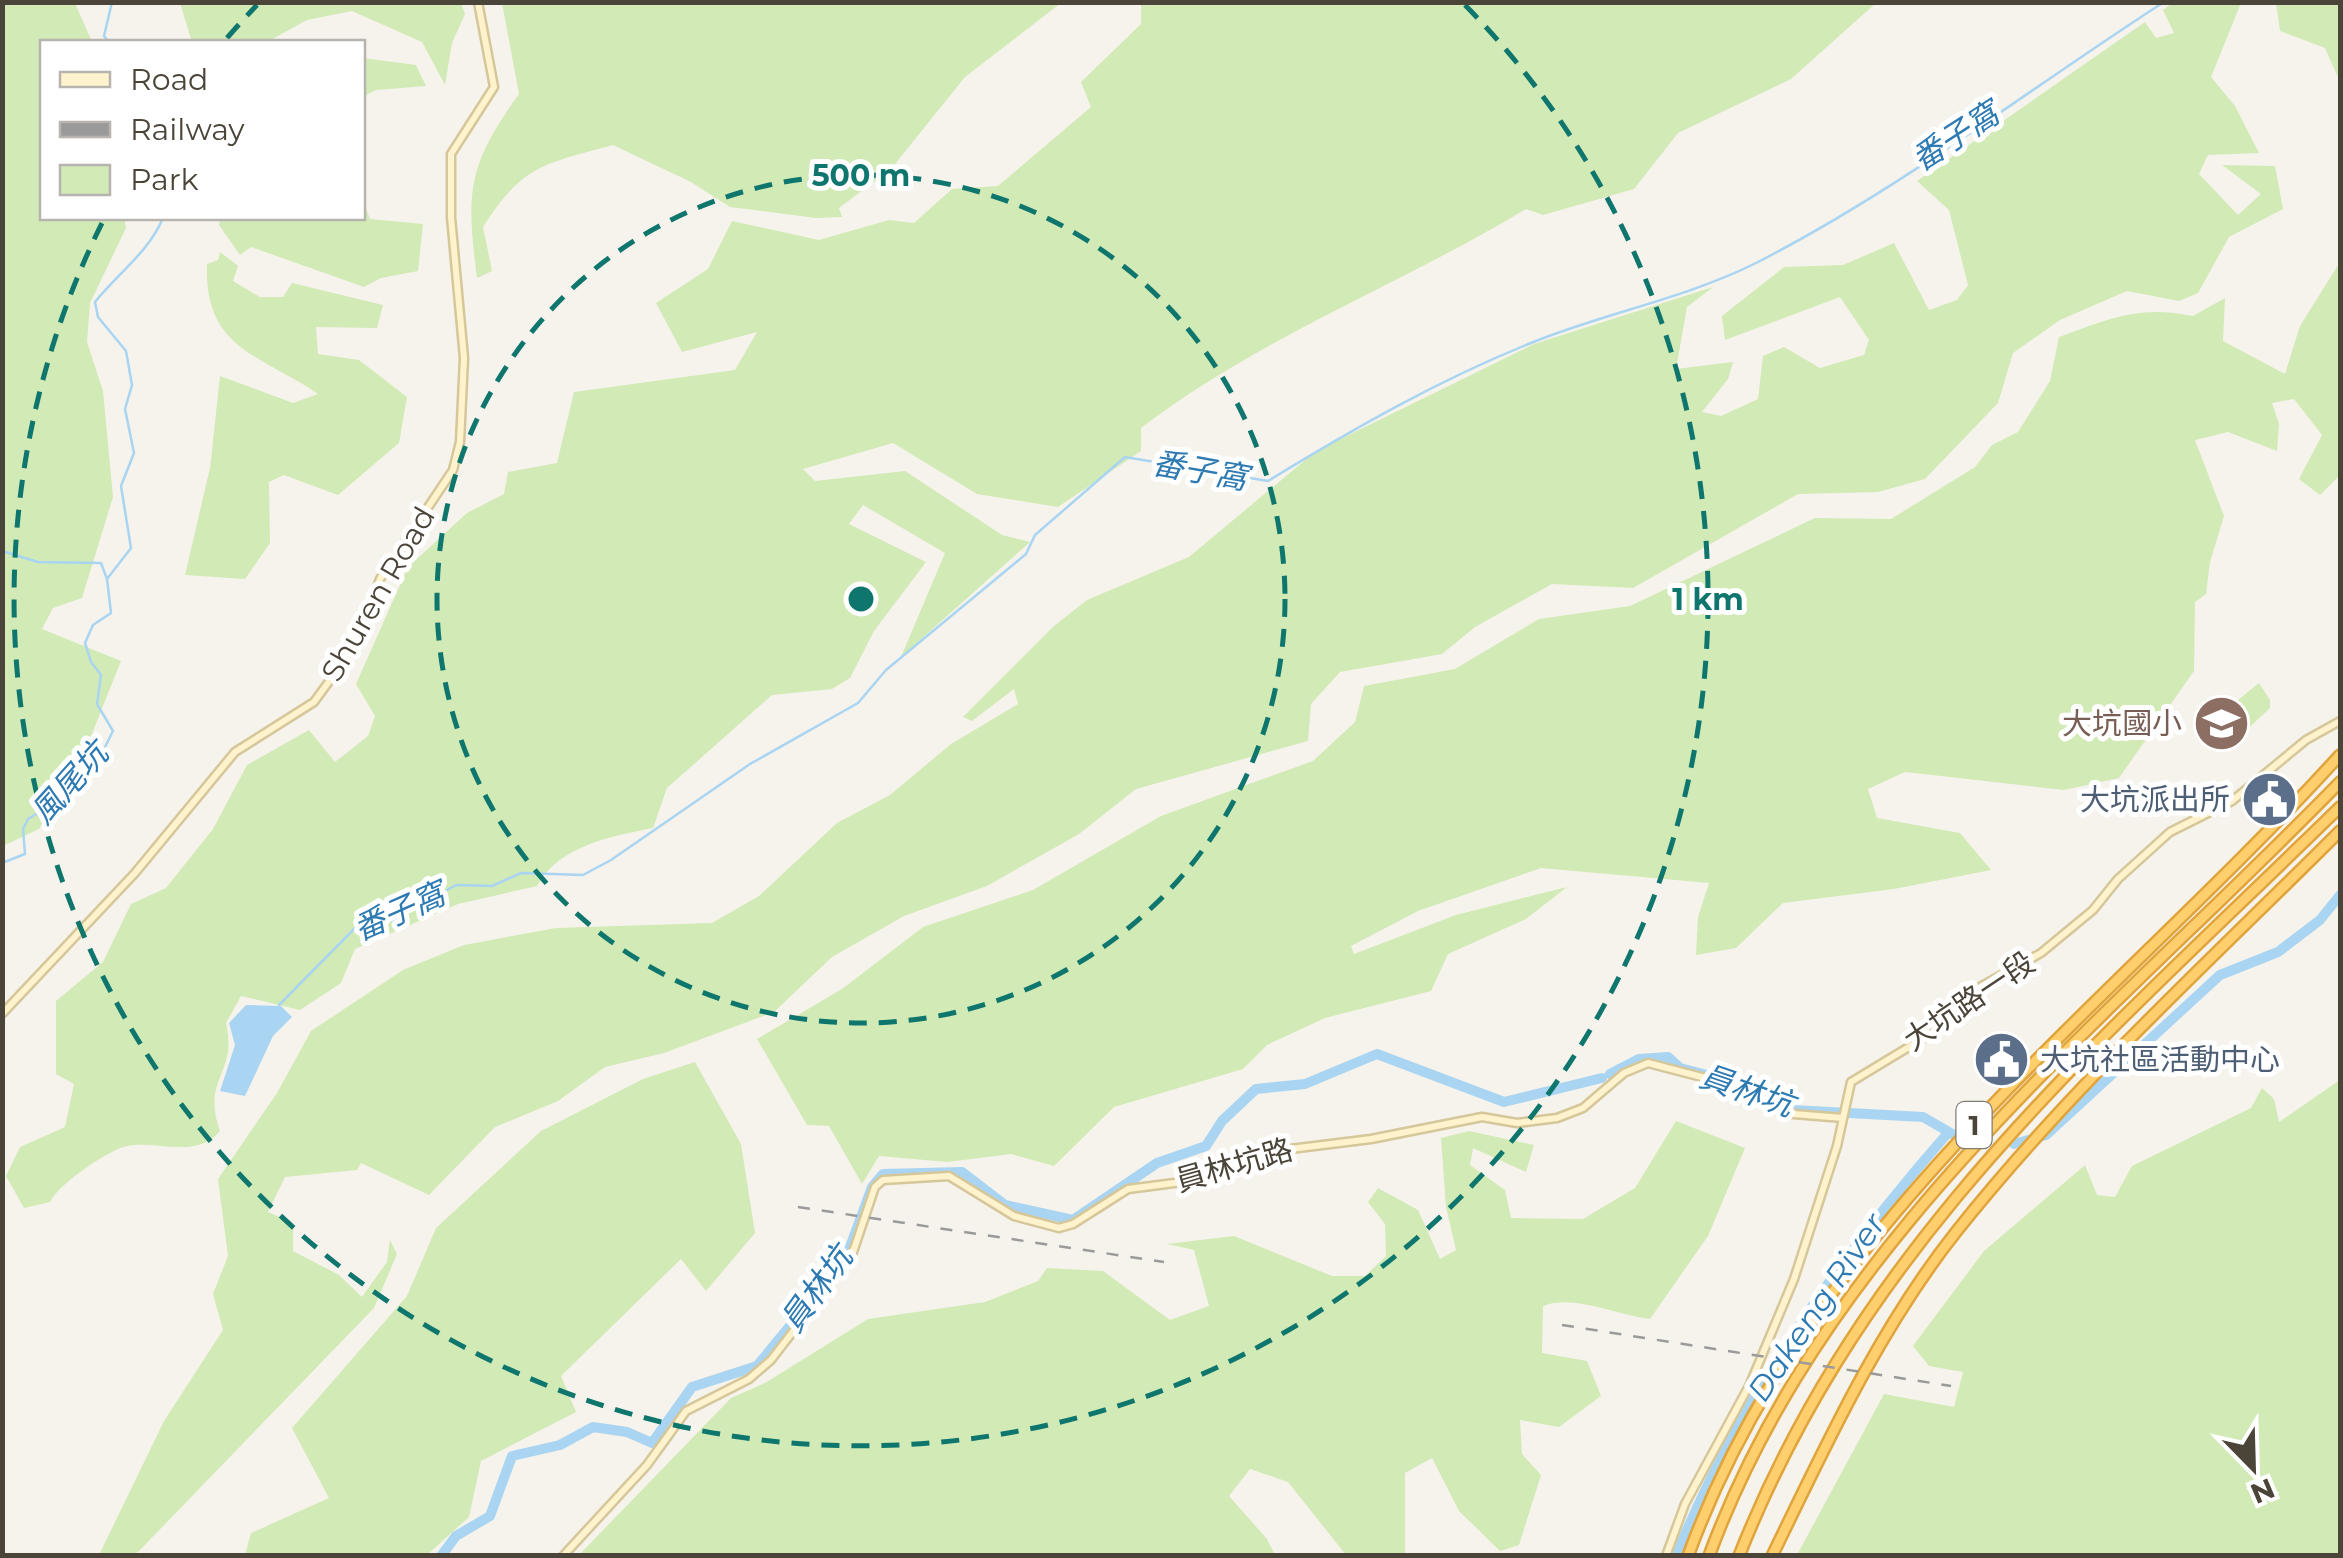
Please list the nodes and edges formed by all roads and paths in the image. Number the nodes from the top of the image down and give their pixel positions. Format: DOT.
graph roads {
  1 [pos="478,2"];
  2 [pos="2340,721"];
  3 [pos="2340,755"];
  4 [pos="2340,782"];
  5 [pos="2340,807"];
  6 [pos="2340,830"];
  7 [pos="2,1014"];
  8 [pos="1844,1113"];
  9 [pos="563,1556"];
  10 [pos="1666,1556"];
  11 [pos="1688,1556"];
  12 [pos="1709,1556"];
  13 [pos="1739,1556"];
  14 [pos="1772,1556"];
  1 -- 7 [label="street, Shuren Road"];
  2 -- 8 [label="street, 大坑路一段"];
  3 -- 11 [label="highway, 1"];
  4 -- 12 [label="highway, 1"];
  5 -- 13 [label="highway, 1"];
  6 -- 14 [label="highway, 1"];
  8 -- 9 [label="street, 員林坑路"];
  8 -- 10 [label="street, 大坑路一段"];
}
